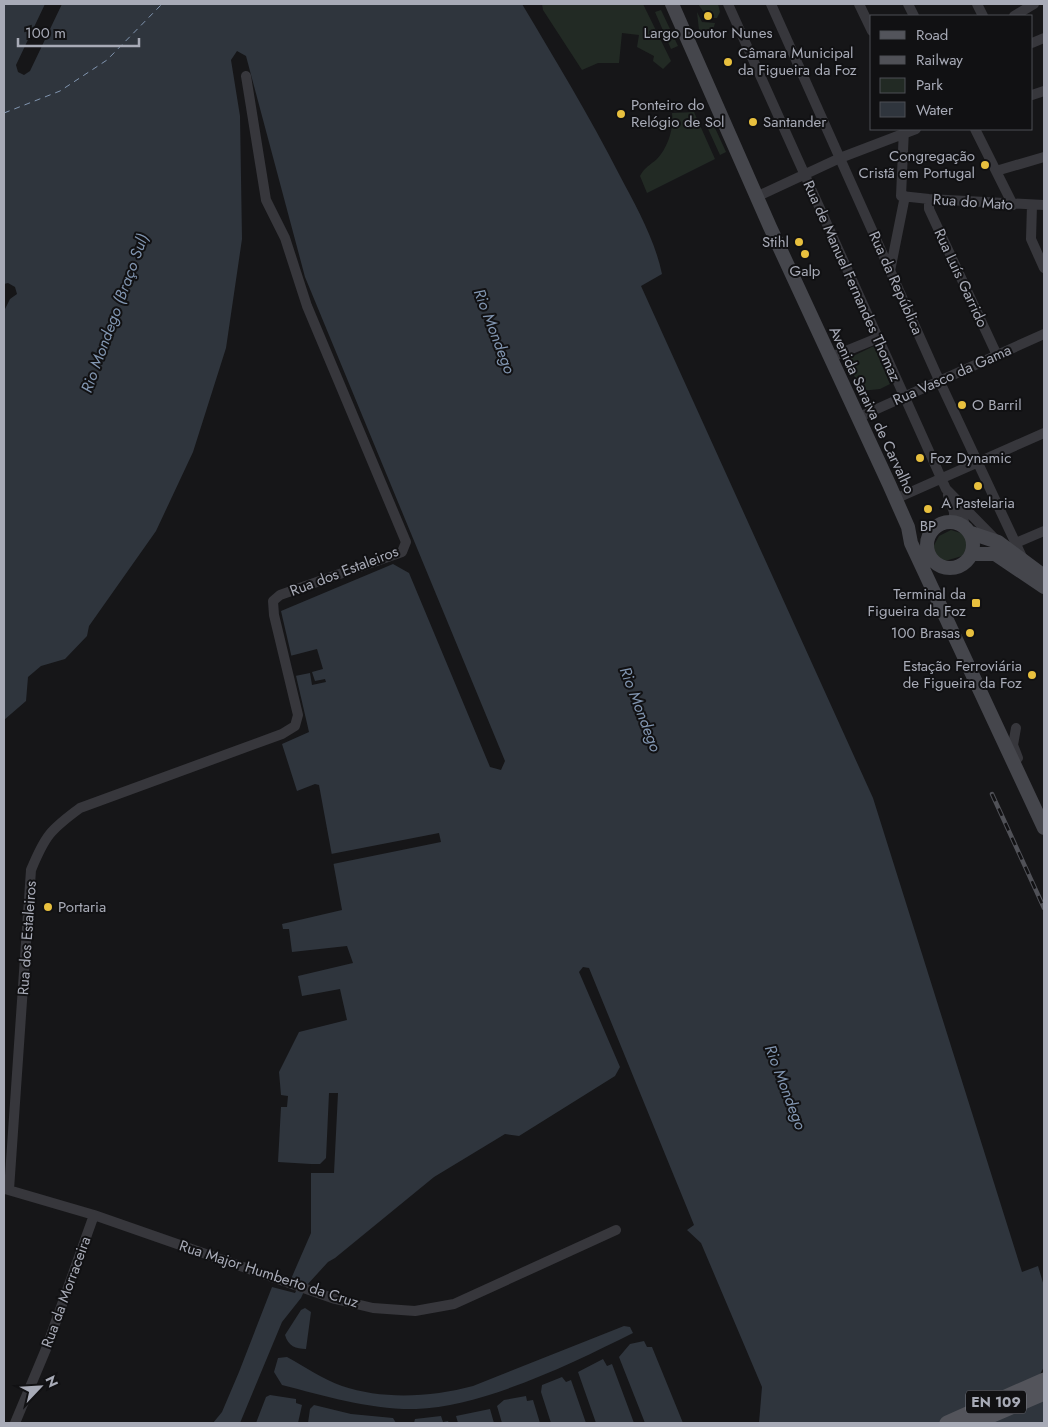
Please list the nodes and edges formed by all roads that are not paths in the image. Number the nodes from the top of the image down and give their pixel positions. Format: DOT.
graph roads {
  1 [pos="672,4"];
  2 [pos="728,4"];
  3 [pos="771,4"];
  4 [pos="859,4"];
  5 [pos="1034,4"];
  6 [pos="1016,15"];
  7 [pos="870,27"];
  8 [pos="246,76"];
  9 [pos="904,130"];
  10 [pos="976,130"];
  11 [pos="1044,157"];
  12 [pos="840,158"];
  13 [pos="996,171"];
  14 [pos="805,175"];
  15 [pos="903,196"];
  16 [pos="756,197"];
  17 [pos="929,200"];
  18 [pos="1013,205"];
  19 [pos="1032,205"];
  20 [pos="1044,205"];
  21 [pos="1044,268"];
  22 [pos="890,271"];
  23 [pos="1044,334"];
  24 [pos="878,338"];
  25 [pos="997,355"];
  26 [pos="829,358"];
  27 [pos="940,380"];
  28 [pos="905,396"];
  29 [pos="859,416"];
  30 [pos="1044,433"];
  31 [pos="977,463"];
  32 [pos="944,484"];
  33 [pos="895,499"];
  34 [pos="960,505"];
  35 [pos="908,527"];
  36 [pos="963,527"];
  37 [pos="1044,531"];
  38 [pos="930,534"];
  39 [pos="998,542"];
  40 [pos="1016,543"];
  41 [pos="972,554"];
  42 [pos="929,557"];
  43 [pos="1023,560"];
  44 [pos="948,568"];
  45 [pos="1044,576"];
  46 [pos="1044,588"];
  47 [pos="935,593"];
  48 [pos="1016,728"];
  49 [pos="1044,816"];
  50 [pos="1044,828"];
  51 [pos="7,1189"];
  52 [pos="94,1215"];
  53 [pos="616,1230"];
  54 [pos="1044,1380"];
  55 [pos="1044,1393"];
  56 [pos="15,1423"];
  57 [pos="947,1423"];
  58 [pos="974,1423"];
  1 -- 16 [label="main road, Avenida Saraiva de Carvalho"];
  2 -- 14 [label="street, Rua de Manuel Fernandes Thomaz"];
  3 -- 12 [label="street, Rua da República"];
  4 -- 7 [label="street"];
  5 -- 6 [label="street"];
  8 -- 51 [label="street, Rua dos Estaleiros"];
  9 -- 12 [label="street"];
  9 -- 15 [label="street"];
  10 -- 13 [label="street"];
  11 -- 13 [label="street"];
  12 -- 14 [label="street"];
  12 -- 22 [label="street, Rua da República"];
  13 -- 18 [label="street"];
  14 -- 16 [label="street"];
  14 -- 24 [label="street, Rua de Manuel Fernandes Thomaz"];
  15 -- 17 [label="street, Rua do Mato"];
  15 -- 22 [label="street"];
  16 -- 26 [label="main road, Avenida Saraiva de Carvalho"];
  17 -- 18 [label="street, Rua do Mato"];
  17 -- 25 [label="street, Rua Luís Garrido"];
  18 -- 19 [label="street, Rua do Mato"];
  19 -- 20 [label="street, Rua do Mato"];
  19 -- 21 [label="street"];
  22 -- 27 [label="street, Rua da República"];
  23 -- 25 [label="street, Rua Vasco da Gama"];
  24 -- 26 [label="street"];
  24 -- 28 [label="street, Rua de Manuel Fernandes Thomaz"];
  25 -- 27 [label="street, Rua Vasco da Gama"];
  26 -- 29 [label="main road, Avenida Saraiva de Carvalho"];
  27 -- 28 [label="street, Rua Vasco da Gama"];
  27 -- 31 [label="street, Rua da República"];
  28 -- 29 [label="street, Rua Vasco da Gama"];
  28 -- 32 [label="street, Rua de Manuel Fernandes Thomaz"];
  29 -- 33 [label="main road, Avenida Saraiva de Carvalho"];
  30 -- 31 [label="street"];
  31 -- 32 [label="street"];
  31 -- 40 [label="street, Rua da República"];
  32 -- 33 [label="street"];
  32 -- 34 [label="street, Rua de Manuel Fernandes Thomaz"];
  32 -- 36 [label="street"];
  33 -- 35 [label="main road, Avenida Saraiva de Carvalho"];
  34 -- 36 [label="street"];
  34 -- 39 [label="street, Rua de Manuel Fernandes Thomaz"];
  35 -- 38 [label="main road"];
  35 -- 42 [label="main road"];
  35 -- 47 [label="main road, Avenida Saraiva de Carvalho"];
  36 -- 38 [label="main road"];
  36 -- 39 [label="main road"];
  36 -- 41 [label="main road"];
  37 -- 40 [label="street"];
  38 -- 42 [label="main road"];
  39 -- 43 [label="main road"];
  40 -- 43 [label="street, Rua da República"];
  41 -- 44 [label="main road"];
  41 -- 46 [label="main road"];
  42 -- 44 [label="main road"];
  42 -- 47 [label="main road"];
  43 -- 45 [label="main road"];
  44 -- 47 [label="main road"];
  47 -- 50 [label="main road, Avenida Saraiva de Carvalho"];
  48 -- 49 [label="street"];
  51 -- 52 [label="street, Rua Major Humberto da Cruz"];
  52 -- 53 [label="street, Rua Major Humberto da Cruz"];
  52 -- 56 [label="street, Rua da Morraceira"];
  54 -- 57 [label="main road, EN 109"];
  55 -- 58 [label="main road, EN 109"];
}
